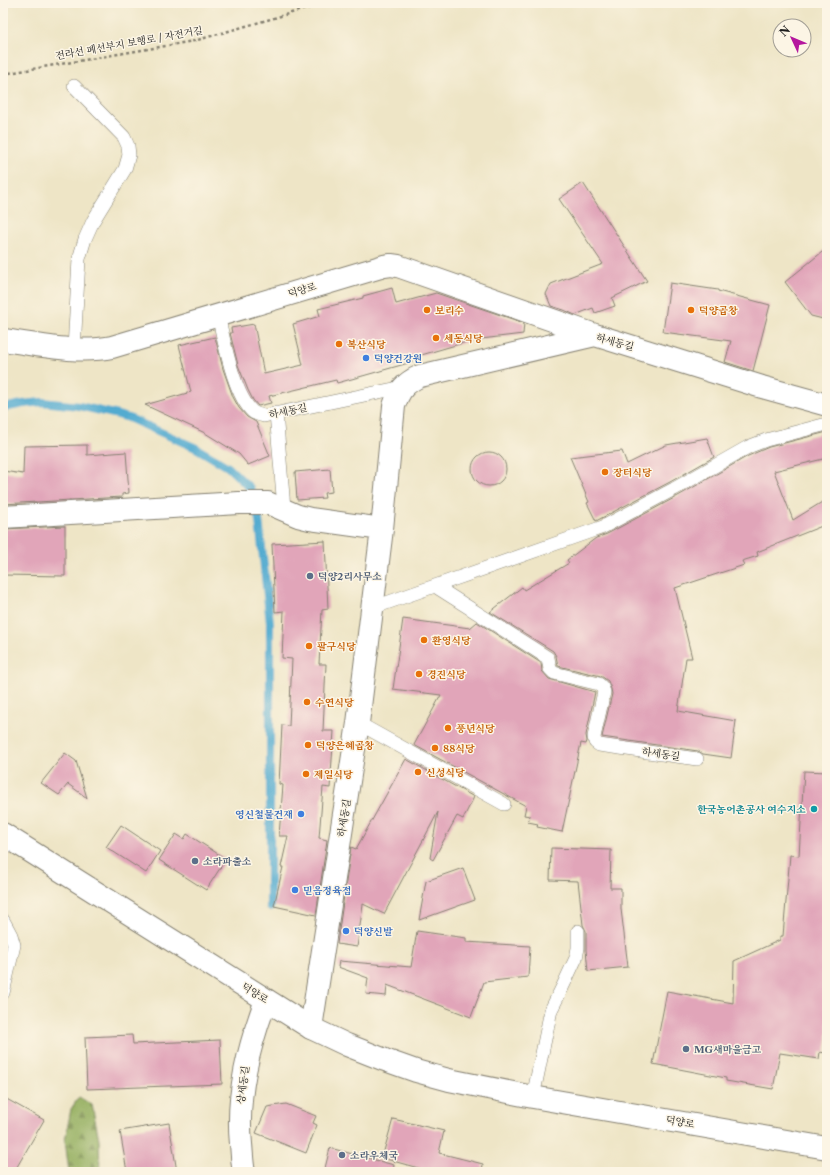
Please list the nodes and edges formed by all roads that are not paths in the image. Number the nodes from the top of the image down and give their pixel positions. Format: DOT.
graph roads {
  1 [pos="74,86"];
  2 [pos="218,316"];
  3 [pos="595,335"];
  4 [pos="3,340"];
  5 [pos="74,349"];
  6 [pos="403,387"];
  7 [pos="827,405"];
  8 [pos="276,413"];
  9 [pos="827,424"];
  10 [pos="276,505"];
  11 [pos="3,517"];
  12 [pos="382,529"];
  13 [pos="435,586"];
  14 [pos="372,608"];
  15 [pos="358,723"];
  16 [pos="697,758"];
  17 [pos="504,804"];
  18 [pos="3,834"];
  19 [pos="3,920"];
  20 [pos="578,931"];
  21 [pos="3,993"];
  22 [pos="266,1000"];
  23 [pos="311,1028"];
  24 [pos="533,1097"];
  25 [pos="827,1148"];
  26 [pos="244,1172"];
  1 -- 5 [label="lane"];
  2 -- 3 [label="street, 덕양로"];
  2 -- 5 [label="street, 덕양로"];
  2 -- 8 [label="lane, 하세동길"];
  3 -- 6 [label="street, 하세동길"];
  3 -- 7 [label="street, 하세동길"];
  4 -- 5 [label="street, 덕양로"];
  6 -- 8 [label="lane, 하세동길"];
  6 -- 12 [label="street, 하세동길"];
  8 -- 10 [label="lane"];
  9 -- 13 [label="lane"];
  10 -- 11 [label="street"];
  10 -- 12 [label="street"];
  12 -- 14 [label="street, 하세동길"];
  13 -- 14 [label="lane"];
  13 -- 16 [label="lane, 하세동길"];
  14 -- 15 [label="street, 하세동길"];
  15 -- 17 [label="lane"];
  15 -- 23 [label="street, 하세동길"];
  18 -- 22 [label="street, 덕양로"];
  19 -- 21 [label="lane"];
  20 -- 24 [label="lane"];
  22 -- 23 [label="street, 덕양로"];
  22 -- 26 [label="street, 상세동길"];
  23 -- 24 [label="street, 덕양로"];
  24 -- 25 [label="street, 덕양로"];
}
